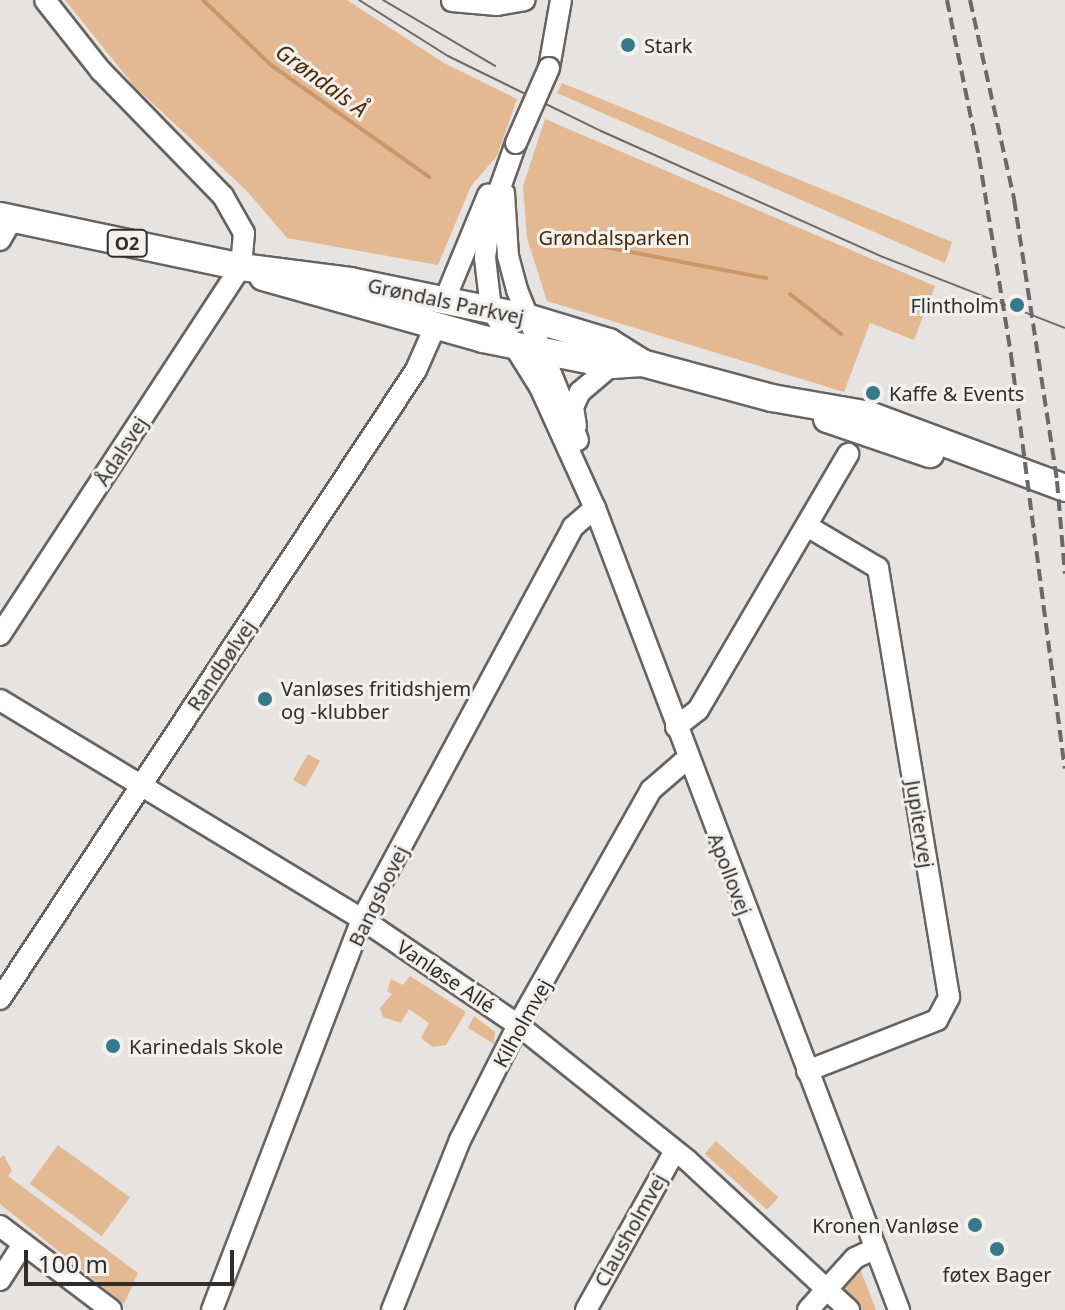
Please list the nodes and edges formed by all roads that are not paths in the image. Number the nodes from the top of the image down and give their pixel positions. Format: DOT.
graph roads {
  1 [pos="45,0"];
  2 [pos="525,0"];
  3 [pos="561,0"];
  4 [pos="452,1"];
  5 [pos="505,177"];
  6 [pos="4,225"];
  7 [pos="241,267"];
  8 [pos="445,299"];
  9 [pos="491,309"];
  10 [pos="526,317"];
  11 [pos="435,327"];
  12 [pos="508,342"];
  13 [pos="544,348"];
  14 [pos="642,363"];
  15 [pos="612,365"];
  16 [pos="580,446"];
  17 [pos="933,447"];
  18 [pos="848,454"];
  19 [pos="1065,488"];
  20 [pos="593,503"];
  21 [pos="1065,505"];
  22 [pos="807,526"];
  23 [pos="0,635"];
  24 [pos="0,700"];
  25 [pos="676,727"];
  26 [pos="688,758"];
  27 [pos="142,783"];
  28 [pos="362,919"];
  29 [pos="0,999"];
  30 [pos="518,1025"];
  31 [pos="807,1071"];
  32 [pos="675,1151"];
  33 [pos="0,1226"];
  34 [pos="23,1244"];
  35 [pos="876,1248"];
  36 [pos="0,1280"];
  37 [pos="826,1285"];
  38 [pos="111,1310"];
  39 [pos="212,1310"];
  40 [pos="392,1310"];
  41 [pos="586,1310"];
  42 [pos="808,1310"];
  43 [pos="849,1310"];
  44 [pos="899,1310"];
  1 -- 7 [label="street"];
  2 -- 4 [label="street"];
  3 -- 5 [label="street, bridge"];
  5 -- 8 [label="street"];
  5 -- 9 [label="street"];
  5 -- 10 [label="street, Apollovej"];
  6 -- 7 [label="main road, O2"];
  7 -- 8 [label="main road, Grøndals Parkvej / O2"];
  7 -- 11 [label="main road, Grøndals Parkvej / O2"];
  7 -- 23 [label="street, Ådalsvej"];
  8 -- 9 [label="main road, Grøndals Parkvej / O2"];
  8 -- 11 [label="main road"];
  9 -- 10 [label="main road, Grøndals Parkvej / O2"];
  9 -- 12 [label="street, Apollovej"];
  10 -- 13 [label="street, Apollovej"];
  10 -- 14 [label="main road, Grøndals Parkvej / O2"];
  11 -- 12 [label="main road, Grøndals Parkvej / O2"];
  11 -- 27 [label="street, Randbølvej"];
  12 -- 13 [label="main road, Grøndals Parkvej / O2"];
  12 -- 20 [label="street, Apollovej"];
  13 -- 15 [label="main road, Grøndals Parkvej / O2"];
  13 -- 16 [label="street, Apollovej"];
  14 -- 15 [label="main road, Grøndals Parkvej / O2"];
  14 -- 17 [label="main road, Grøndals Parkvej / O2"];
  15 -- 16 [label="street, Apollovej"];
  16 -- 20 [label="street, Apollovej"];
  17 -- 19 [label="main road, Grøndals Parkvej / O2"];
  17 -- 21 [label="main road, Grøndals Parkvej / O2"];
  18 -- 22 [label="street"];
  20 -- 25 [label="street, Apollovej"];
  20 -- 28 [label="street, Bangsbovej"];
  22 -- 25 [label="street"];
  22 -- 31 [label="street, Jupitervej"];
  24 -- 27 [label="street, Vanløse Allé"];
  25 -- 26 [label="street, Apollovej"];
  26 -- 30 [label="street, Kilholmvej"];
  26 -- 31 [label="street, Apollovej"];
  27 -- 28 [label="street, Vanløse Allé"];
  27 -- 29 [label="street, Randbølvej"];
  28 -- 30 [label="street, Vanløse Allé"];
  28 -- 39 [label="street, Bangsbovej"];
  30 -- 32 [label="street, Vanløse Allé"];
  30 -- 40 [label="street, Kilholmvej"];
  31 -- 35 [label="street, Apollovej"];
  32 -- 37 [label="street, Vanløse Allé"];
  32 -- 41 [label="street, Clausholmvej"];
  33 -- 34 [label="street"];
  34 -- 36 [label="street"];
  34 -- 38 [label="street"];
  35 -- 37 [label="street"];
  35 -- 44 [label="street, Apollovej"];
  37 -- 42 [label="street"];
  37 -- 43 [label="street, Vanløse Allé"];
}
